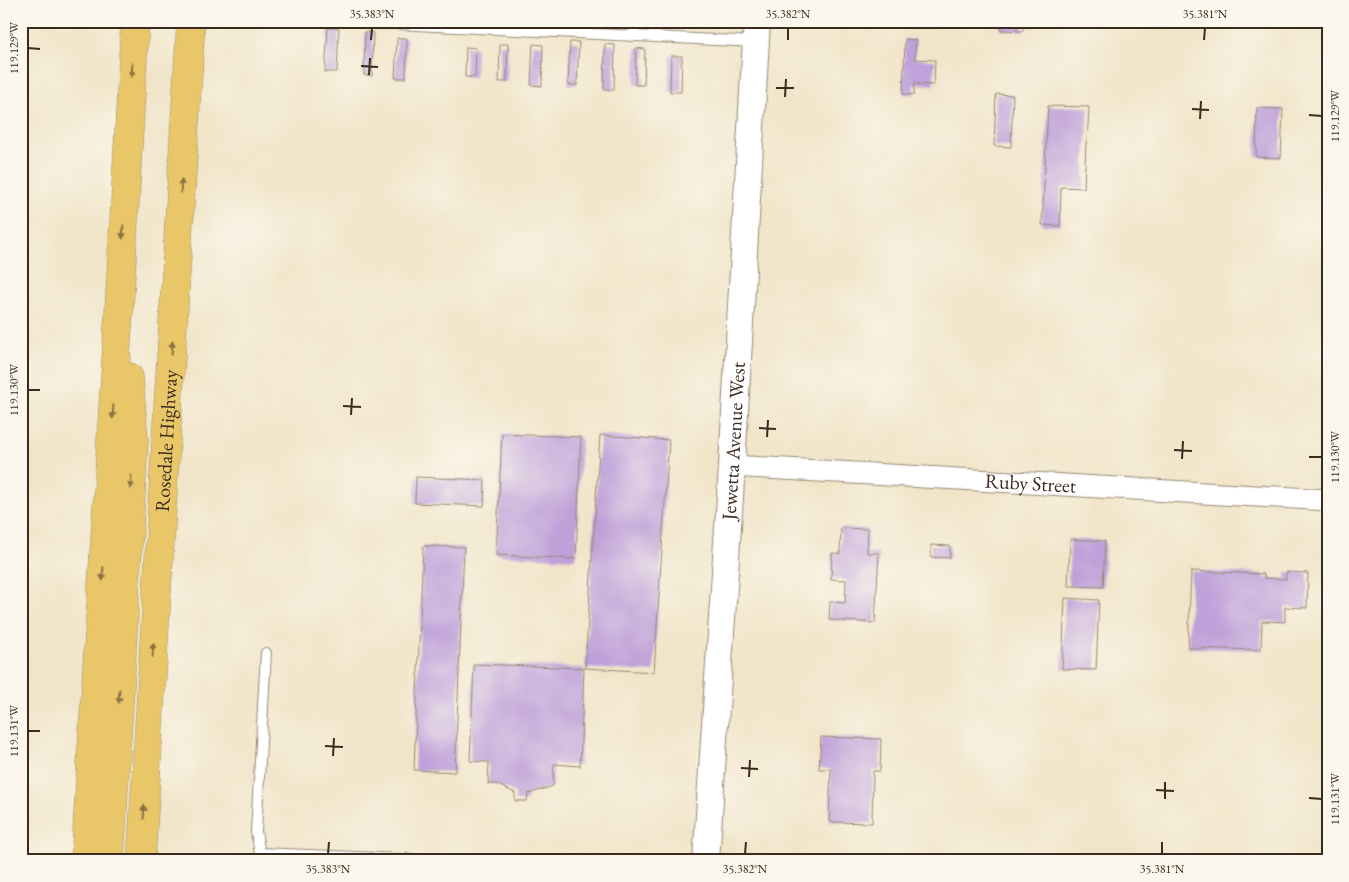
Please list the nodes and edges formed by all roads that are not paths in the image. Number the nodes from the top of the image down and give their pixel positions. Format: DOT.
graph roads {
  1 [pos="135,21"];
  2 [pos="191,21"];
  3 [pos="376,21"];
  4 [pos="635,21"];
  5 [pos="756,32"];
  6 [pos="634,36"];
  7 [pos="119,311"];
  8 [pos="732,466"];
  9 [pos="1328,500"];
  10 [pos="266,654"];
  11 [pos="343,858"];
  12 [pos="85,861"];
  13 [pos="110,861"];
  14 [pos="141,861"];
  15 [pos="451,861"];
  16 [pos="706,861"];
  1 -- 7 [label="main road, one-way"];
  14 -- 2 [label="main road, Rosedale Highway, one-way"];
  3 -- 6 [label="lane"];
  4 -- 6 [label="lane"];
  5 -- 6 [label="lane"];
  5 -- 8 [label="street, Jewetta Avenue West"];
  7 -- 12 [label="main road, one-way"];
  7 -- 13 [label="main road, one-way"];
  8 -- 9 [label="street, Ruby Street"];
  8 -- 16 [label="street, Jewetta Avenue West"];
  10 -- 11 [label="lane"];
  11 -- 15 [label="lane"];
}
